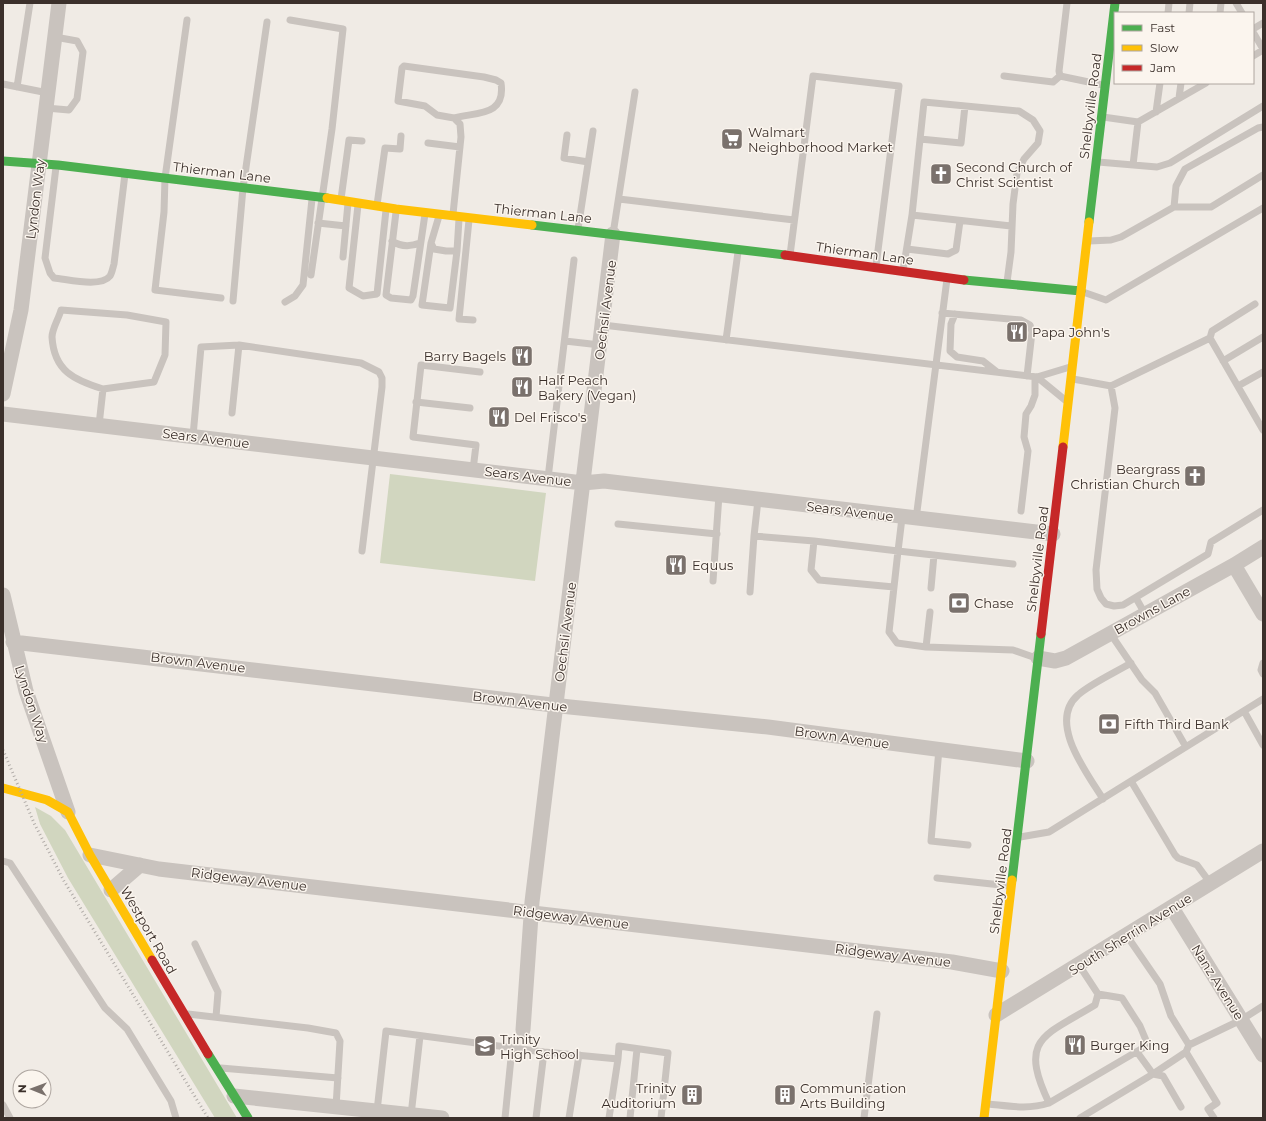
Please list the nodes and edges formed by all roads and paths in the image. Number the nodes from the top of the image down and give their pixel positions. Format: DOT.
graph roads {
  1 [pos="30,3"];
  2 [pos="59,3"];
  3 [pos="1067,3"];
  4 [pos="1115,3"];
  5 [pos="1236,3"];
  6 [pos="1241,12"];
  7 [pos="187,20"];
  8 [pos="290,20"];
  9 [pos="267,22"];
  10 [pos="1263,23"];
  11 [pos="1254,29"];
  12 [pos="1254,32"];
  13 [pos="55,37"];
  14 [pos="1263,50"];
  15 [pos="1254,55"];
  16 [pos="1004,76"];
  17 [pos="1060,76"];
  18 [pos="3,84"];
  19 [pos="1160,84"];
  20 [pos="1181,84"];
  21 [pos="1204,84"];
  22 [pos="1105,85"];
  23 [pos="17,87"];
  24 [pos="635,92"];
  25 [pos="1179,98"];
  26 [pos="47,100"];
  27 [pos="965,106"];
  28 [pos="1263,106"];
  29 [pos="1156,112"];
  30 [pos="1101,117"];
  31 [pos="454,118"];
  32 [pos="1138,122"];
  33 [pos="1263,127"];
  34 [pos="592,131"];
  35 [pos="567,135"];
  36 [pos="401,136"];
  37 [pos="920,139"];
  38 [pos="362,141"];
  39 [pos="428,143"];
  40 [pos="460,147"];
  41 [pos="3,161"];
  42 [pos="588,162"];
  43 [pos="1096,162"];
  44 [pos="39,164"];
  45 [pos="57,165"];
  46 [pos="1133,165"];
  47 [pos="125,173"];
  48 [pos="1263,174"];
  49 [pos="165,178"];
  50 [pos="243,188"];
  51 [pos="317,197"];
  52 [pos="618,199"];
  53 [pos="344,202"];
  54 [pos="358,204"];
  55 [pos="382,207"];
  56 [pos="1174,207"];
  57 [pos="1263,208"];
  58 [pos="396,209"];
  59 [pos="425,213"];
  60 [pos="439,214"];
  61 [pos="455,216"];
  62 [pos="912,216"];
  63 [pos="469,218"];
  64 [pos="794,220"];
  65 [pos="960,221"];
  66 [pos="318,223"];
  67 [pos="346,226"];
  68 [pos="1011,226"];
  69 [pos="578,230"];
  70 [pos="614,234"];
  71 [pos="392,241"];
  72 [pos="1087,241"];
  73 [pos="420,243"];
  74 [pos="431,243"];
  75 [pos="739,249"];
  76 [pos="907,249"];
  77 [pos="457,250"];
  78 [pos="790,256"];
  79 [pos="343,257"];
  80 [pos="574,260"];
  81 [pos="876,268"];
  82 [pos="903,272"];
  83 [pos="311,275"];
  84 [pos="947,278"];
  85 [pos="1007,284"];
  86 [pos="1081,291"];
  87 [pos="221,298"];
  88 [pos="234,301"];
  89 [pos="286,302"];
  90 [pos="1255,304"];
  91 [pos="942,313"];
  92 [pos="955,314"];
  93 [pos="473,320"];
  94 [pos="603,325"];
  95 [pos="1263,337"];
  96 [pos="1210,338"];
  97 [pos="726,340"];
  98 [pos="565,341"];
  99 [pos="239,345"];
  100 [pos="600,345"];
  101 [pos="1224,361"];
  102 [pos="936,365"];
  103 [pos="1072,367"];
  104 [pos="480,372"];
  105 [pos="997,372"];
  106 [pos="1263,372"];
  107 [pos="1033,377"];
  108 [pos="1070,379"];
  109 [pos="1111,386"];
  110 [pos="1238,386"];
  111 [pos="102,389"];
  112 [pos="3,394"];
  113 [pos="416,402"];
  114 [pos="1068,402"];
  115 [pos="470,408"];
  116 [pos="3,414"];
  117 [pos="232,414"];
  118 [pos="99,425"];
  119 [pos="1263,430"];
  120 [pos="193,436"];
  121 [pos="372,458"];
  122 [pos="473,470"];
  123 [pos="548,478"];
  124 [pos="583,483"];
  125 [pos="719,495"];
  126 [pos="758,500"];
  127 [pos="1263,510"];
  128 [pos="1021,511"];
  129 [pos="909,518"];
  130 [pos="618,524"];
  131 [pos="717,534"];
  132 [pos="1053,534"];
  133 [pos="754,536"];
  134 [pos="814,541"];
  135 [pos="1263,547"];
  136 [pos="362,551"];
  137 [pos="898,551"];
  138 [pos="934,555"];
  139 [pos="1013,564"];
  140 [pos="1234,565"];
  141 [pos="713,582"];
  142 [pos="894,587"];
  143 [pos="931,588"];
  144 [pos="750,592"];
  145 [pos="3,595"];
  146 [pos="1136,598"];
  147 [pos="930,612"];
  148 [pos="1145,614"];
  149 [pos="1263,614"];
  150 [pos="1110,633"];
  151 [pos="13,642"];
  152 [pos="926,647"];
  153 [pos="1038,658"];
  154 [pos="1130,663"];
  155 [pos="1263,663"];
  156 [pos="1263,674"];
  157 [pos="1263,699"];
  158 [pos="556,705"];
  159 [pos="1244,711"];
  160 [pos="1263,745"];
  161 [pos="1186,747"];
  162 [pos="939,749"];
  163 [pos="1027,761"];
  164 [pos="1131,781"];
  165 [pos="3,788"];
  166 [pos="1103,799"];
  167 [pos="68,812"];
  168 [pos="1018,838"];
  169 [pos="968,845"];
  170 [pos="1263,851"];
  171 [pos="90,855"];
  172 [pos="3,861"];
  173 [pos="140,865"];
  174 [pos="937,878"];
  175 [pos="1211,884"];
  176 [pos="1012,887"];
  177 [pos="111,890"];
  178 [pos="1172,908"];
  179 [pos="532,912"];
  180 [pos="1127,936"];
  181 [pos="195,944"];
  182 [pos="1079,965"];
  183 [pos="1002,971"];
  184 [pos="1098,994"];
  185 [pos="1263,1006"];
  186 [pos="183,1013"];
  187 [pos="877,1014"];
  188 [pos="996,1016"];
  189 [pos="216,1017"];
  190 [pos="1241,1020"];
  191 [pos="523,1030"];
  192 [pos="420,1036"];
  193 [pos="512,1048"];
  194 [pos="637,1048"];
  195 [pos="1188,1048"];
  196 [pos="544,1052"];
  197 [pos="1137,1052"];
  198 [pos="579,1055"];
  199 [pos="1263,1055"];
  200 [pos="618,1059"];
  201 [pos="216,1067"];
  202 [pos="1153,1074"];
  203 [pos="338,1078"];
  204 [pos="234,1096"];
  205 [pos="986,1103"];
  206 [pos="1049,1103"];
  207 [pos="3,1105"];
  208 [pos="1181,1106"];
  209 [pos="336,1107"];
  210 [pos="377,1111"];
  211 [pos="411,1115"];
  212 [pos="10,1118"];
  213 [pos="176,1118"];
  214 [pos="248,1118"];
  215 [pos="442,1118"];
  216 [pos="505,1118"];
  217 [pos="536,1118"];
  218 [pos="569,1118"];
  219 [pos="610,1118"];
  220 [pos="630,1118"];
  221 [pos="661,1118"];
  222 [pos="864,1118"];
  223 [pos="984,1118"];
  224 [pos="1080,1118"];
  225 [pos="1214,1118"];
  1 -- 23 [label="lane"];
  2 -- 13 [label="street, Lyndon Way"];
  3 -- 17 [label="lane"];
  4 -- 22 [label="main road, Shelbyville Road"];
  5 -- 6 [label="lane"];
  7 -- 49 [label="lane"];
  8 -- 51 [label="lane"];
  9 -- 50 [label="lane"];
  10 -- 11 [label="lane"];
  12 -- 14 [label="lane"];
  13 -- 26 [label="street, Lyndon Way"];
  13 -- 26 [label="lane"];
  14 -- 15 [label="lane"];
  16 -- 17 [label="lane"];
  17 -- 22 [label="lane"];
  18 -- 23 [label="lane"];
  19 -- 29 [label="lane"];
  20 -- 25 [label="lane"];
  21 -- 25 [label="lane"];
  22 -- 30 [label="main road, Shelbyville Road"];
  23 -- 26 [label="lane"];
  24 -- 52 [label="lane"];
  25 -- 29 [label="lane"];
  26 -- 44 [label="street, Lyndon Way"];
  27 -- 37 [label="lane"];
  27 -- 37 [label="lane"];
  27 -- 68 [label="lane"];
  28 -- 46 [label="lane"];
  29 -- 32 [label="lane"];
  30 -- 32 [label="lane"];
  30 -- 43 [label="main road, Shelbyville Road"];
  31 -- 31 [label="lane"];
  31 -- 40 [label="lane"];
  32 -- 46 [label="lane"];
  33 -- 56 [label="lane"];
  34 -- 42 [label="lane"];
  35 -- 42 [label="lane"];
  36 -- 55 [label="lane"];
  37 -- 62 [label="lane"];
  38 -- 53 [label="lane"];
  39 -- 40 [label="lane"];
  40 -- 61 [label="lane"];
  41 -- 44 [label="main road, Thierman Lane"];
  42 -- 69 [label="lane"];
  43 -- 46 [label="lane"];
  43 -- 72 [label="main road, Shelbyville Road"];
  44 -- 45 [label="main road, Thierman Lane"];
  44 -- 112 [label="street, Lyndon Way"];
  45 -- 47 [label="main road, Thierman Lane"];
  45 -- 47 [label="lane"];
  47 -- 49 [label="main road, Thierman Lane"];
  48 -- 56 [label="lane"];
  49 -- 50 [label="main road, Thierman Lane"];
  49 -- 87 [label="lane"];
  50 -- 51 [label="main road, Thierman Lane"];
  50 -- 88 [label="lane"];
  51 -- 53 [label="main road, Thierman Lane"];
  51 -- 66 [label="lane"];
  51 -- 89 [label="lane"];
  52 -- 64 [label="lane"];
  52 -- 70 [label="lane"];
  53 -- 54 [label="main road, Thierman Lane"];
  53 -- 67 [label="lane"];
  54 -- 55 [label="main road, Thierman Lane"];
  54 -- 55 [label="lane"];
  55 -- 58 [label="main road, Thierman Lane"];
  56 -- 72 [label="lane"];
  57 -- 86 [label="lane"];
  58 -- 59 [label="main road, Thierman Lane"];
  58 -- 71 [label="lane"];
  59 -- 60 [label="main road, Thierman Lane"];
  59 -- 73 [label="lane"];
  60 -- 61 [label="main road, Thierman Lane"];
  60 -- 74 [label="lane"];
  61 -- 63 [label="main road, Thierman Lane"];
  61 -- 77 [label="lane"];
  62 -- 65 [label="lane"];
  62 -- 76 [label="lane"];
  63 -- 69 [label="main road, Thierman Lane"];
  63 -- 93 [label="lane"];
  64 -- 78 [label="lane"];
  64 -- 81 [label="lane"];
  65 -- 68 [label="lane"];
  65 -- 76 [label="lane"];
  66 -- 67 [label="lane"];
  66 -- 83 [label="lane"];
  67 -- 79 [label="lane"];
  68 -- 85 [label="lane"];
  69 -- 70 [label="main road, Thierman Lane"];
  70 -- 75 [label="main road, Thierman Lane"];
  70 -- 94 [label="street, Oechsli Avenue"];
  71 -- 73 [label="lane"];
  71 -- 73 [label="lane"];
  72 -- 86 [label="main road, Shelbyville Road"];
  74 -- 77 [label="lane"];
  74 -- 77 [label="lane"];
  75 -- 78 [label="main road, Thierman Lane"];
  75 -- 97 [label="lane"];
  76 -- 82 [label="lane"];
  78 -- 81 [label="main road, Thierman Lane"];
  80 -- 98 [label="lane"];
  81 -- 82 [label="main road, Thierman Lane"];
  82 -- 84 [label="main road, Thierman Lane"];
  84 -- 85 [label="main road, Thierman Lane"];
  84 -- 91 [label="lane"];
  85 -- 86 [label="main road, Thierman Lane"];
  86 -- 103 [label="main road, Shelbyville Road"];
  90 -- 96 [label="lane"];
  91 -- 92 [label="lane"];
  91 -- 102 [label="lane"];
  92 -- 105 [label="lane"];
  92 -- 107 [label="lane"];
  94 -- 97 [label="lane"];
  94 -- 100 [label="street, Oechsli Avenue"];
  95 -- 101 [label="lane"];
  96 -- 101 [label="lane"];
  96 -- 109 [label="lane"];
  97 -- 102 [label="lane"];
  98 -- 100 [label="lane"];
  98 -- 123 [label="lane"];
  99 -- 117 [label="lane"];
  99 -- 120 [label="lane"];
  99 -- 121 [label="lane"];
  100 -- 124 [label="street, Oechsli Avenue"];
  101 -- 110 [label="lane"];
  102 -- 105 [label="lane"];
  102 -- 129 [label="lane"];
  103 -- 107 [label="lane"];
  103 -- 108 [label="main road, Shelbyville Road"];
  104 -- 113 [label="lane"];
  105 -- 107 [label="lane"];
  106 -- 110 [label="lane"];
  107 -- 114 [label="lane"];
  107 -- 128 [label="lane"];
  108 -- 109 [label="lane"];
  108 -- 114 [label="main road, Shelbyville Road"];
  109 -- 146 [label="lane"];
  110 -- 119 [label="lane"];
  111 -- 111 [label="lane"];
  111 -- 118 [label="lane"];
  113 -- 115 [label="lane"];
  113 -- 122 [label="lane"];
  114 -- 132 [label="main road, Shelbyville Road"];
  116 -- 118 [label="street, Sears Avenue"];
  118 -- 120 [label="street, Sears Avenue"];
  120 -- 121 [label="street, Sears Avenue"];
  121 -- 122 [label="street, Sears Avenue"];
  121 -- 136 [label="lane"];
  122 -- 123 [label="street, Sears Avenue"];
  123 -- 124 [label="street, Sears Avenue"];
  124 -- 125 [label="street, Sears Avenue"];
  124 -- 158 [label="street, Oechsli Avenue"];
  125 -- 126 [label="street, Sears Avenue"];
  125 -- 131 [label="lane"];
  126 -- 129 [label="street, Sears Avenue"];
  126 -- 133 [label="lane"];
  127 -- 146 [label="lane"];
  129 -- 132 [label="street, Sears Avenue"];
  129 -- 137 [label="lane"];
  130 -- 131 [label="lane"];
  131 -- 141 [label="lane"];
  132 -- 153 [label="main road, Shelbyville Road"];
  133 -- 134 [label="lane"];
  133 -- 144 [label="lane"];
  134 -- 137 [label="lane"];
  134 -- 142 [label="lane"];
  135 -- 140 [label="street, Browns Lane"];
  137 -- 138 [label="lane"];
  137 -- 142 [label="lane"];
  138 -- 139 [label="lane"];
  138 -- 143 [label="lane"];
  140 -- 148 [label="street, Browns Lane"];
  140 -- 149 [label="street"];
  142 -- 152 [label="lane"];
  145 -- 151 [label="street, Lyndon Way"];
  146 -- 148 [label="lane"];
  147 -- 152 [label="lane"];
  148 -- 150 [label="street, Browns Lane"];
  150 -- 153 [label="street, Browns Lane"];
  150 -- 154 [label="lane"];
  151 -- 158 [label="street, Brown Avenue"];
  151 -- 167 [label="street, Lyndon Way"];
  152 -- 153 [label="lane"];
  153 -- 163 [label="main road, Shelbyville Road"];
  154 -- 161 [label="lane"];
  154 -- 166 [label="lane"];
  155 -- 156 [label="lane"];
  157 -- 159 [label="lane"];
  158 -- 162 [label="street, Brown Avenue"];
  158 -- 179 [label="street, Oechsli Avenue"];
  159 -- 160 [label="lane"];
  159 -- 161 [label="lane"];
  161 -- 164 [label="lane"];
  162 -- 163 [label="street, Brown Avenue"];
  162 -- 169 [label="lane"];
  163 -- 168 [label="main road, Shelbyville Road"];
  164 -- 166 [label="lane"];
  164 -- 175 [label="lane"];
  165 -- 167 [label="main road"];
  166 -- 168 [label="lane"];
  167 -- 171 [label="main road, Westport Road"];
  168 -- 176 [label="main road, Shelbyville Road"];
  170 -- 175 [label="street, South Sherrin Avenue"];
  171 -- 173 [label="street, Ridgeway Avenue"];
  171 -- 177 [label="main road, Westport Road"];
  172 -- 213 [label="lane"];
  173 -- 177 [label="street"];
  173 -- 179 [label="street, Ridgeway Avenue"];
  174 -- 176 [label="lane"];
  175 -- 178 [label="street, South Sherrin Avenue"];
  176 -- 183 [label="main road, Shelbyville Road"];
  177 -- 186 [label="main road, Westport Road"];
  178 -- 180 [label="street, South Sherrin Avenue"];
  178 -- 190 [label="street, Nanz Avenue"];
  179 -- 183 [label="street, Ridgeway Avenue"];
  179 -- 191 [label="street, Oechsli Avenue"];
  180 -- 182 [label="street, South Sherrin Avenue"];
  180 -- 195 [label="lane"];
  181 -- 189 [label="lane"];
  182 -- 184 [label="lane"];
  182 -- 188 [label="street, South Sherrin Avenue"];
  183 -- 188 [label="main road, Shelbyville Road"];
  184 -- 197 [label="lane"];
  184 -- 206 [label="lane"];
  185 -- 190 [label="lane"];
  186 -- 189 [label="lane"];
  186 -- 201 [label="main road, Westport Road"];
  187 -- 222 [label="lane"];
  188 -- 205 [label="main road, Shelbyville Road"];
  189 -- 203 [label="lane"];
  190 -- 195 [label="lane"];
  190 -- 199 [label="street, Nanz Avenue"];
  192 -- 193 [label="lane"];
  192 -- 210 [label="lane"];
  192 -- 211 [label="lane"];
  193 -- 196 [label="lane"];
  193 -- 216 [label="lane"];
  194 -- 200 [label="lane"];
  194 -- 220 [label="lane"];
  194 -- 221 [label="lane"];
  195 -- 202 [label="lane"];
  195 -- 225 [label="lane"];
  196 -- 198 [label="lane"];
  196 -- 217 [label="lane"];
  197 -- 202 [label="lane"];
  197 -- 206 [label="lane"];
  198 -- 200 [label="lane"];
  198 -- 218 [label="lane"];
  200 -- 219 [label="lane"];
  201 -- 203 [label="lane"];
  201 -- 204 [label="main road, Westport Road"];
  202 -- 208 [label="lane"];
  202 -- 224 [label="lane"];
  203 -- 209 [label="lane"];
  204 -- 209 [label="street"];
  204 -- 214 [label="main road, Westport Road"];
  205 -- 206 [label="lane"];
  205 -- 223 [label="main road, Shelbyville Road"];
  207 -- 212 [label="lane"];
  209 -- 210 [label="street"];
  210 -- 211 [label="street"];
  211 -- 215 [label="street"];
}
